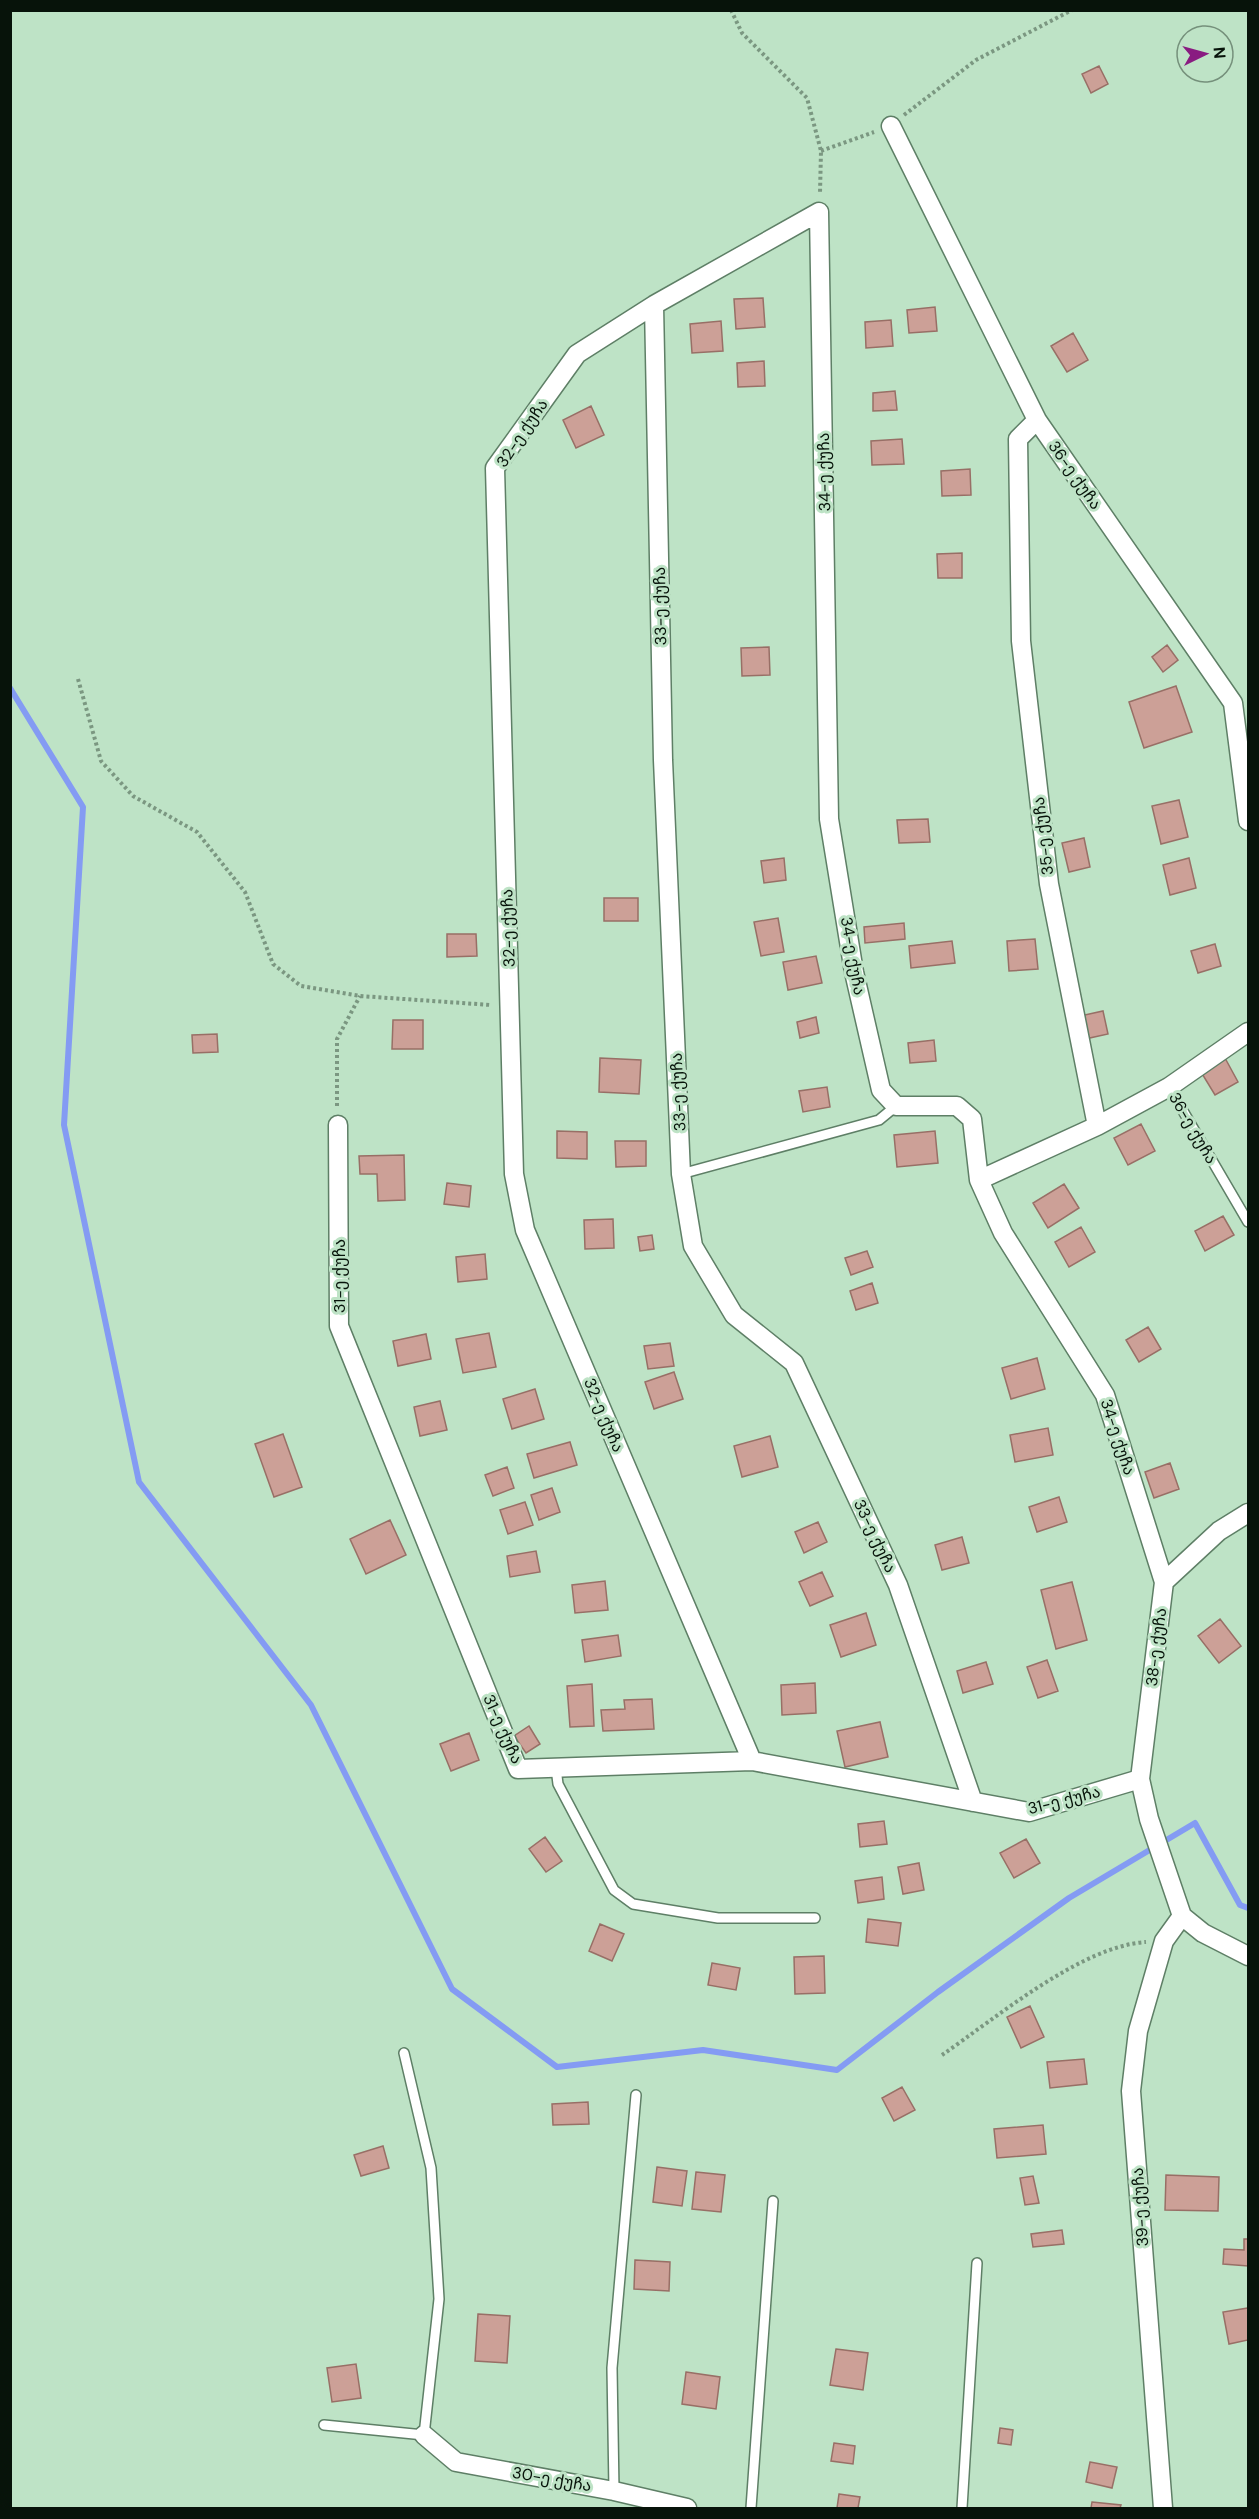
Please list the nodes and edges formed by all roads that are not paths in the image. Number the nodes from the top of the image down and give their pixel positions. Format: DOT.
graph roads {
  1 [pos="891,126"];
  2 [pos="819,212"];
  3 [pos="654,305"];
  4 [pos="1037,420"];
  5 [pos="1248,820"];
  6 [pos="1248,1032"];
  7 [pos="1169,1087"];
  8 [pos="896,1106"];
  9 [pos="338,1125"];
  10 [pos="1097,1126"];
  11 [pos="681,1174"];
  12 [pos="979,1180"];
  13 [pos="1248,1222"];
  14 [pos="1248,1513"];
  15 [pos="1164,1582"];
  16 [pos="752,1761"];
  17 [pos="556,1768"];
  18 [pos="1140,1779"];
  19 [pos="973,1802"];
  20 [pos="1182,1916"];
  21 [pos="815,1918"];
  22 [pos="1248,1956"];
  23 [pos="404,2053"];
  24 [pos="636,2096"];
  25 [pos="773,2201"];
  26 [pos="977,2263"];
  27 [pos="324,2425"];
  28 [pos="424,2435"];
  29 [pos="614,2491"];
  30 [pos="687,2508"];
  31 [pos="751,2508"];
  32 [pos="962,2508"];
  33 [pos="1163,2508"];
  1 -- 4 [label="street, 36-ე ქუჩა"];
  2 -- 3 [label="street, 32-ე ქუჩა"];
  2 -- 8 [label="street, 34-ე ქუჩა"];
  3 -- 11 [label="street, 33-ე ქუჩა"];
  3 -- 16 [label="street, 32-ე ქუჩა"];
  4 -- 5 [label="street, 36-ე ქუჩა"];
  4 -- 10 [label="street, 35-ე ქუჩა"];
  6 -- 7 [label="street, 36-ე ქუჩა"];
  7 -- 10 [label="street"];
  7 -- 13 [label="lane, 36-ე ქუჩა"];
  8 -- 11 [label="lane"];
  8 -- 12 [label="street, 34-ე ქუჩა"];
  9 -- 17 [label="street, 31-ე ქუჩა"];
  10 -- 12 [label="street"];
  11 -- 19 [label="street, 33-ე ქუჩა"];
  12 -- 15 [label="street, 34-ე ქუჩა"];
  14 -- 15 [label="street"];
  15 -- 18 [label="street, 38-ე ქუჩა"];
  16 -- 17 [label="street, 31-ე ქუჩა"];
  16 -- 19 [label="street, 31-ე ქუჩა"];
  17 -- 21 [label="lane"];
  18 -- 19 [label="street, 31-ე ქუჩა"];
  18 -- 20 [label="street, 38-ე ქუჩა"];
  20 -- 22 [label="street"];
  20 -- 33 [label="street, 39-ე ქუჩა"];
  23 -- 28 [label="lane"];
  24 -- 29 [label="lane"];
  25 -- 31 [label="lane"];
  26 -- 32 [label="lane"];
  27 -- 28 [label="lane"];
  28 -- 29 [label="street, 30-ე ქუჩა"];
  29 -- 30 [label="street, 30-ე ქუჩა"];
}
